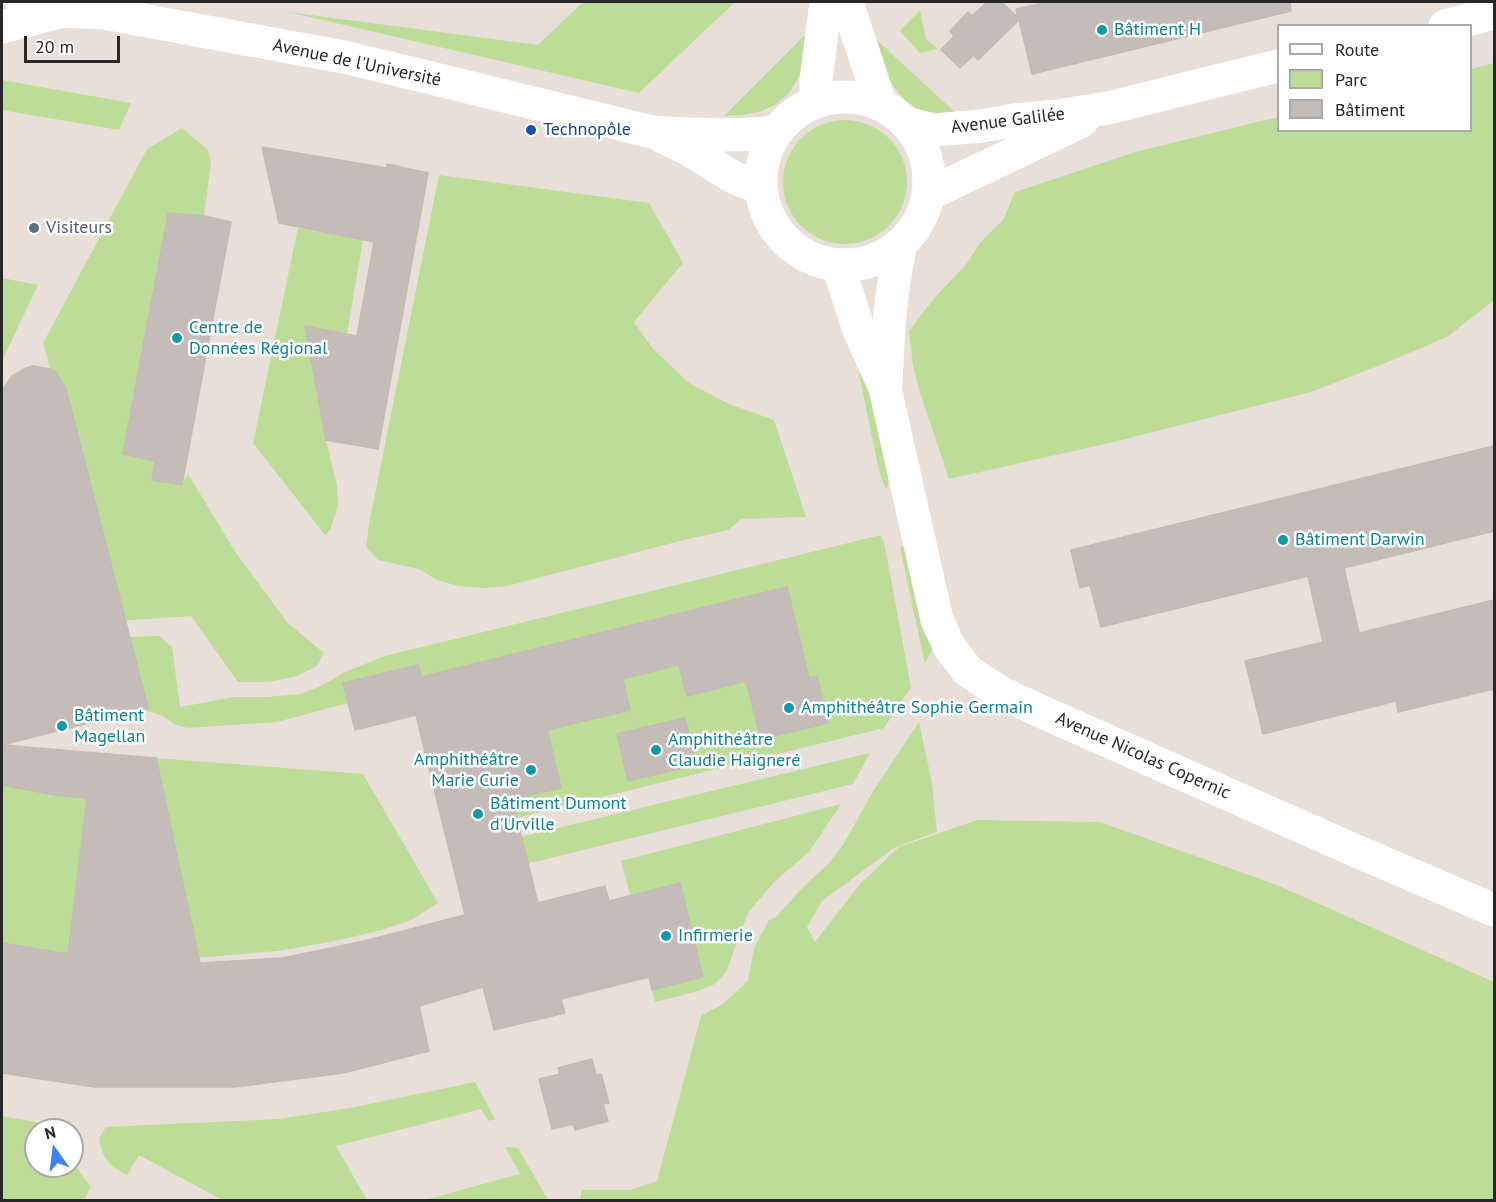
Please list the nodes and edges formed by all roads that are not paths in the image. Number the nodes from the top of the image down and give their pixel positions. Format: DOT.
graph roads {
  1 [pos="22,2"];
  2 [pos="826,2"];
  3 [pos="847,2"];
  4 [pos="60,11"];
  5 [pos="1494,13"];
  6 [pos="1453,24"];
  7 [pos="2,27"];
  8 [pos="1277,66"];
  9 [pos="816,101"];
  10 [pos="880,104"];
  11 [pos="1108,108"];
  12 [pos="909,124"];
  13 [pos="652,132"];
  14 [pos="776,132"];
  15 [pos="761,188"];
  16 [pos="929,194"];
  17 [pos="901,244"];
  18 [pos="838,265"];
  19 [pos="885,388"];
  20 [pos="1494,910"];
  1 -- 4 [label="street, Avenue de l'Université"];
  2 -- 9 [label="street"];
  3 -- 10 [label="street"];
  4 -- 7 [label="street, Avenue de l'Université"];
  4 -- 13 [label="street, Avenue de l'Université"];
  5 -- 6 [label="street"];
  8 -- 11 [label="street, Avenue Galilée"];
  9 -- 10 [label="street"];
  9 -- 14 [label="street"];
  10 -- 12 [label="street"];
  11 -- 12 [label="street, Avenue Galilée"];
  11 -- 16 [label="street, Avenue Galilée"];
  12 -- 16 [label="street"];
  13 -- 14 [label="street, Avenue de l'Université"];
  13 -- 15 [label="street, Avenue de l'Université"];
  14 -- 15 [label="street"];
  15 -- 18 [label="street"];
  16 -- 17 [label="street"];
  17 -- 18 [label="street"];
  17 -- 19 [label="street, Avenue Nicolas Copernic"];
  18 -- 19 [label="street, Avenue Nicolas Copernic"];
  19 -- 20 [label="street, Avenue Nicolas Copernic"];
}
